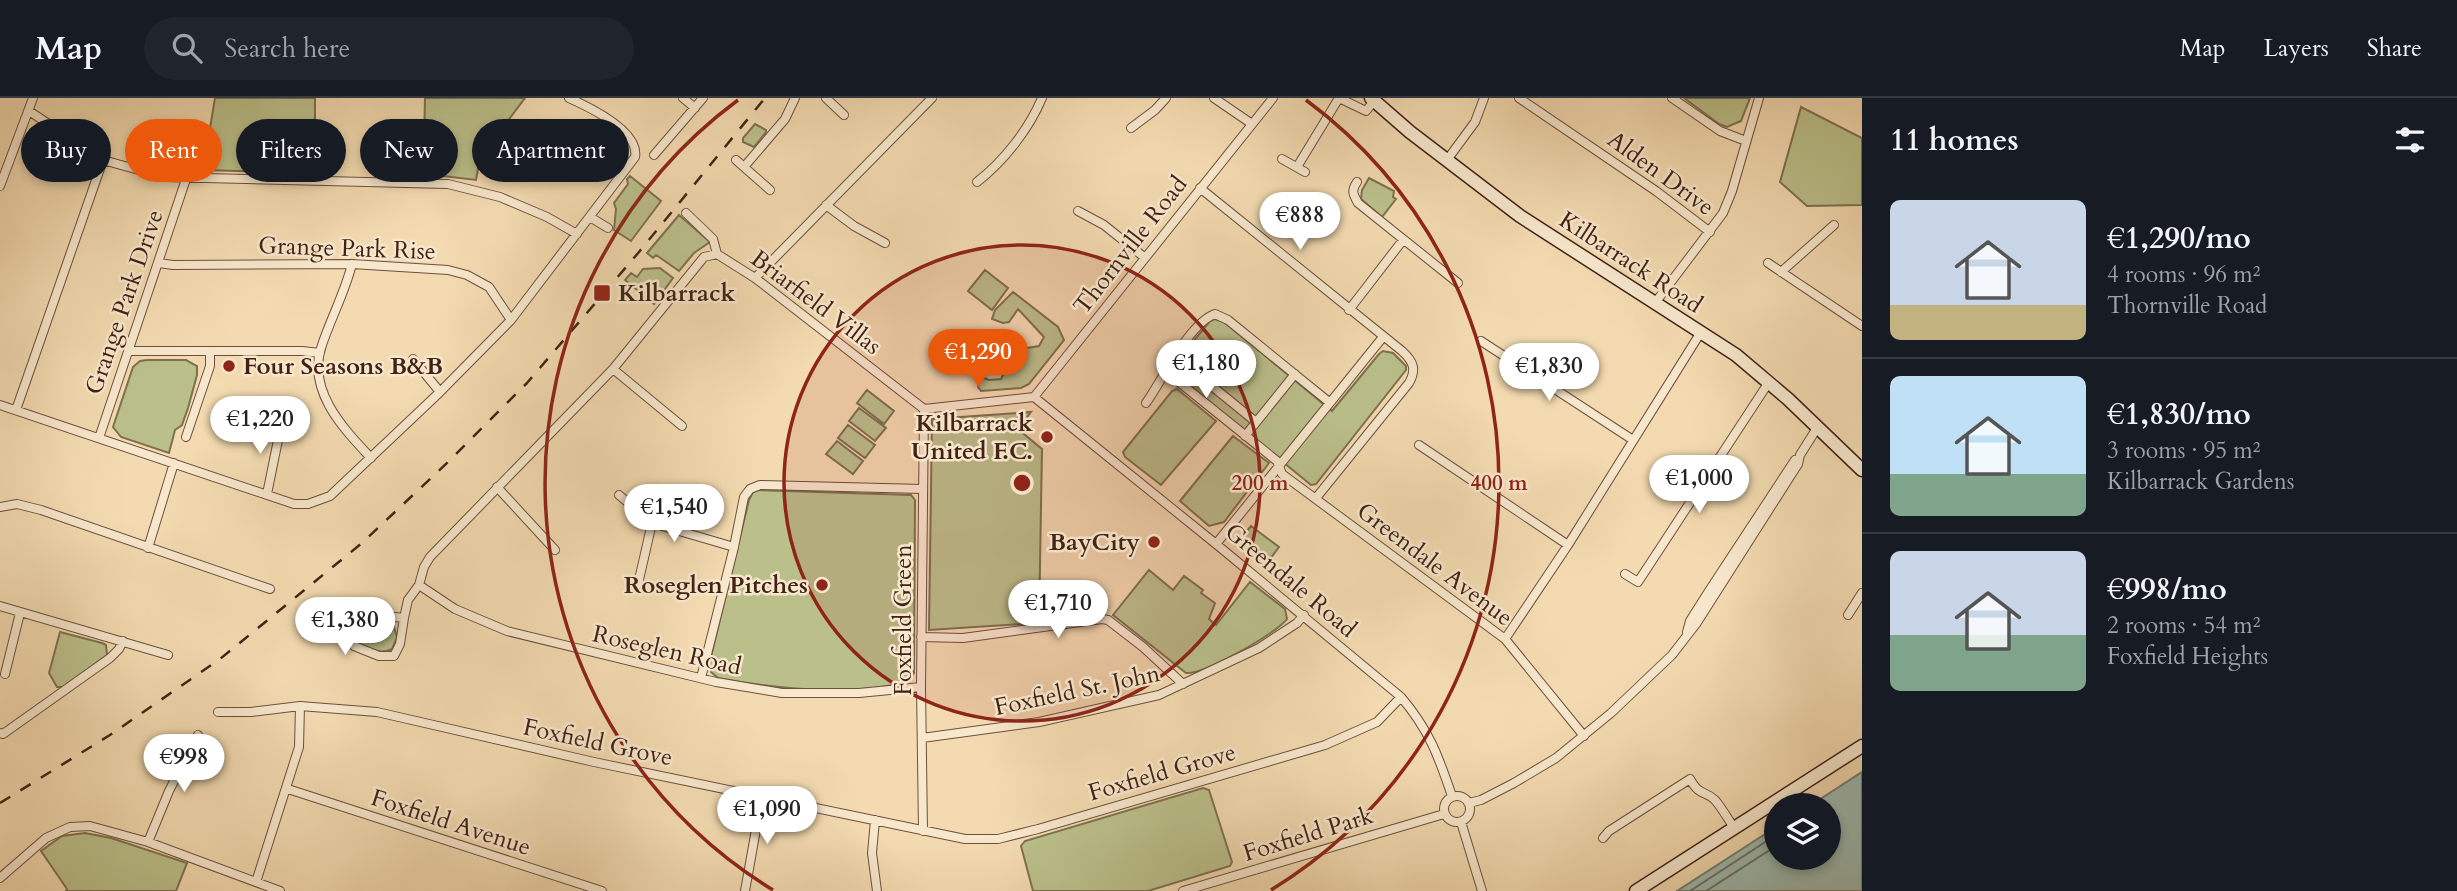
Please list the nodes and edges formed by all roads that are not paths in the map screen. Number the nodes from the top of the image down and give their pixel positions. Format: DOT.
graph roads {
  1 [pos="33,98"];
  2 [pos="570,98"];
  3 [pos="683,98"];
  4 [pos="703,98"];
  5 [pos="796,98"];
  6 [pos="826,98"];
  7 [pos="932,98"];
  8 [pos="1041,98"];
  9 [pos="1166,98"];
  10 [pos="1214,98"];
  11 [pos="1273,98"];
  12 [pos="1484,98"];
  13 [pos="1519,98"];
  14 [pos="1672,98"];
  15 [pos="1759,98"];
  16 [pos="1373,99"];
  17 [pos="695,107"];
  18 [pos="29,111"];
  19 [pos="844,115"];
  20 [pos="41,119"];
  21 [pos="1252,124"];
  22 [pos="1131,128"];
  23 [pos="1746,141"];
  24 [pos="649,144"];
  25 [pos="1282,159"];
  26 [pos="736,160"];
  27 [pos="1447,160"];
  28 [pos="744,167"];
  29 [pos="2,172"];
  30 [pos="222,179"];
  31 [pos="95,182"];
  32 [pos="185,182"];
  33 [pos="977,182"];
  34 [pos="1357,182"];
  35 [pos="0,186"];
  36 [pos="1200,188"];
  37 [pos="770,190"];
  38 [pos="826,205"];
  39 [pos="1078,211"];
  40 [pos="686,213"];
  41 [pos="590,217"];
  42 [pos="1834,225"];
  43 [pos="608,228"];
  44 [pos="1710,232"];
  45 [pos="577,234"];
  46 [pos="1403,240"];
  47 [pos="885,243"];
  48 [pos="717,254"];
  49 [pos="1144,257"];
  50 [pos="159,263"];
  51 [pos="1768,263"];
  52 [pos="352,264"];
  53 [pos="1781,272"];
  54 [pos="755,278"];
  55 [pos="1458,283"];
  56 [pos="1655,303"];
  57 [pos="1349,310"];
  58 [pos="512,320"];
  59 [pos="1862,326"];
  60 [pos="1701,332"];
  61 [pos="1383,337"];
  62 [pos="1481,341"];
  63 [pos="129,351"];
  64 [pos="210,351"];
  65 [pos="320,353"];
  66 [pos="1175,356"];
  67 [pos="413,359"];
  68 [pos="613,369"];
  69 [pos="1164,370"];
  70 [pos="1295,374"];
  71 [pos="1769,382"];
  72 [pos="440,392"];
  73 [pos="1034,397"];
  74 [pos="1329,402"];
  75 [pos="1146,403"];
  76 [pos="0,405"];
  77 [pos="924,409"];
  78 [pos="16,410"];
  79 [pos="1256,422"];
  80 [pos="682,426"];
  81 [pos="1817,428"];
  82 [pos="284,430"];
  83 [pos="1245,436"];
  84 [pos="186,437"];
  85 [pos="99,438"];
  86 [pos="1633,440"];
  87 [pos="1419,445"];
  88 [pos="371,458"];
  89 [pos="174,463"];
  90 [pos="1280,467"];
  91 [pos="1862,470"];
  92 [pos="497,487"];
  93 [pos="923,489"];
  94 [pos="267,494"];
  95 [pos="619,495"];
  96 [pos="1316,498"];
  97 [pos="0,507"];
  98 [pos="652,523"];
  99 [pos="1216,544"];
  100 [pos="1568,545"];
  101 [pos="734,547"];
  102 [pos="148,548"];
  103 [pos="555,550"];
  104 [pos="1625,574"];
  105 [pos="419,584"];
  106 [pos="638,584"];
  107 [pos="270,589"];
  108 [pos="1862,593"];
  109 [pos="0,606"];
  110 [pos="20,612"];
  111 [pos="1304,615"];
  112 [pos="1848,615"];
  113 [pos="404,618"];
  114 [pos="921,637"];
  115 [pos="1505,639"];
  116 [pos="122,641"];
  117 [pos="168,655"];
  118 [pos="5,674"];
  119 [pos="701,678"];
  120 [pos="1183,684"];
  121 [pos="921,687"];
  122 [pos="1401,697"];
  123 [pos="300,706"];
  124 [pos="218,712"];
  125 [pos="0,733"];
  126 [pos="198,735"];
  127 [pos="1584,736"];
  128 [pos="922,738"];
  129 [pos="1862,746"];
  130 [pos="288,789"];
  131 [pos="762,796"];
  132 [pos="1452,796"];
  133 [pos="1469,803"];
  134 [pos="1444,814"];
  135 [pos="875,820"];
  136 [pos="1461,822"];
  137 [pos="1734,828"];
  138 [pos="923,831"];
  139 [pos="1603,838"];
  140 [pos="148,842"];
  141 [pos="0,878"];
  142 [pos="256,882"];
  143 [pos="280,891"];
  144 [pos="602,891"];
  145 [pos="745,891"];
  146 [pos="877,891"];
  147 [pos="1183,891"];
  148 [pos="1482,891"];
  149 [pos="1636,891"];
  1 -- 18 [label="street"];
  2 -- 41 [label="street"];
  3 -- 17 [label="street"];
  4 -- 17 [label="street"];
  5 -- 28 [label="street"];
  6 -- 19 [label="street"];
  7 -- 38 [label="street"];
  8 -- 33 [label="street"];
  9 -- 22 [label="street"];
  10 -- 21 [label="street"];
  11 -- 21 [label="street, Thornville Road"];
  12 -- 27 [label="street"];
  13 -- 44 [label="street, Alden Drive"];
  14 -- 23 [label="street"];
  15 -- 23 [label="street"];
  16 -- 25 [label="street"];
  16 -- 27 [label="main road, Kilbarrack Road"];
  17 -- 24 [label="street"];
  18 -- 20 [label="street"];
  18 -- 29 [label="street"];
  21 -- 36 [label="street, Thornville Road"];
  23 -- 44 [label="street"];
  26 -- 28 [label="street"];
  27 -- 56 [label="main road, Kilbarrack Road"];
  28 -- 37 [label="street"];
  29 -- 35 [label="street"];
  30 -- 45 [label="street"];
  31 -- 78 [label="street"];
  32 -- 50 [label="street, Grange Park Drive"];
  34 -- 46 [label="street"];
  36 -- 49 [label="street, Thornville Road"];
  36 -- 57 [label="street"];
  38 -- 47 [label="street"];
  38 -- 54 [label="street"];
  39 -- 49 [label="street"];
  40 -- 48 [label="street"];
  41 -- 43 [label="street"];
  41 -- 45 [label="street"];
  42 -- 53 [label="street"];
  44 -- 56 [label="street"];
  45 -- 58 [label="street"];
  46 -- 55 [label="street"];
  46 -- 57 [label="street"];
  48 -- 54 [label="street, Briarfield Villas"];
  48 -- 68 [label="street"];
  49 -- 73 [label="street, Thornville Road"];
  50 -- 52 [label="street, Grange Park Rise"];
  50 -- 63 [label="street, Grange Park Drive"];
  51 -- 53 [label="street"];
  52 -- 58 [label="street, Grange Park Rise"];
  52 -- 65 [label="street"];
  53 -- 59 [label="street"];
  54 -- 77 [label="street, Briarfield Villas"];
  56 -- 60 [label="main road, Kilbarrack Road"];
  57 -- 61 [label="street"];
  58 -- 72 [label="street"];
  60 -- 71 [label="main road, Kilbarrack Road"];
  60 -- 86 [label="street"];
  61 -- 74 [label="street"];
  61 -- 96 [label="street"];
  62 -- 86 [label="street"];
  63 -- 64 [label="street"];
  63 -- 85 [label="street, Grange Park Drive"];
  64 -- 65 [label="street"];
  64 -- 84 [label="street"];
  65 -- 88 [label="street"];
  66 -- 69 [label="street"];
  66 -- 70 [label="street"];
  66 -- 79 [label="street"];
  67 -- 72 [label="street"];
  68 -- 80 [label="street"];
  68 -- 92 [label="street"];
  69 -- 75 [label="street"];
  69 -- 83 [label="street, Greendale Avenue"];
  70 -- 74 [label="street"];
  70 -- 79 [label="street"];
  71 -- 81 [label="main road, Kilbarrack Road"];
  71 -- 104 [label="street"];
  72 -- 88 [label="street"];
  73 -- 77 [label="street"];
  73 -- 99 [label="street, Greendale Road"];
  74 -- 90 [label="street"];
  76 -- 78 [label="street"];
  77 -- 93 [label="street, Foxfield Green"];
  78 -- 85 [label="street"];
  79 -- 83 [label="street"];
  81 -- 91 [label="main road, Kilbarrack Road"];
  81 -- 127 [label="street"];
  82 -- 94 [label="street"];
  83 -- 90 [label="street, Greendale Avenue"];
  85 -- 89 [label="street"];
  86 -- 100 [label="street"];
  87 -- 100 [label="street"];
  88 -- 94 [label="street"];
  89 -- 94 [label="street"];
  89 -- 102 [label="street"];
  90 -- 96 [label="street, Greendale Avenue"];
  90 -- 99 [label="street"];
  92 -- 103 [label="street"];
  92 -- 105 [label="street"];
  93 -- 101 [label="street"];
  93 -- 114 [label="street, Foxfield Green"];
  95 -- 98 [label="street"];
  96 -- 115 [label="street, Greendale Avenue"];
  97 -- 102 [label="street"];
  98 -- 101 [label="street"];
  98 -- 106 [label="street"];
  99 -- 111 [label="street, Greendale Road"];
  100 -- 115 [label="street"];
  101 -- 119 [label="street"];
  102 -- 107 [label="street"];
  105 -- 113 [label="street"];
  105 -- 119 [label="street, Roseglen Road"];
  108 -- 112 [label="street"];
  109 -- 110 [label="street"];
  110 -- 116 [label="street"];
  110 -- 118 [label="street"];
  111 -- 120 [label="street, Foxfield St. John"];
  111 -- 122 [label="street, Greendale Road"];
  113 -- 113 [label="street"];
  114 -- 120 [label="street"];
  114 -- 121 [label="street, Foxfield Green"];
  115 -- 127 [label="street, Greendale Avenue"];
  116 -- 117 [label="street"];
  116 -- 125 [label="street"];
  119 -- 121 [label="street, Roseglen Road"];
  120 -- 128 [label="street, Foxfield St. John"];
  121 -- 128 [label="street, Foxfield Green"];
  122 -- 132 [label="street, Greendale Road"];
  122 -- 138 [label="street, Foxfield Grove"];
  123 -- 124 [label="street, Foxfield Grove"];
  123 -- 130 [label="street"];
  123 -- 131 [label="street, Foxfield Grove"];
  126 -- 140 [label="street"];
  127 -- 133 [label="street"];
  128 -- 138 [label="street, Foxfield Green"];
  129 -- 137 [label="main road"];
  130 -- 142 [label="street"];
  130 -- 144 [label="street, Foxfield Avenue"];
  131 -- 135 [label="street, Foxfield Grove"];
  131 -- 145 [label="street"];
  132 -- 133 [label="street"];
  132 -- 134 [label="street"];
  133 -- 136 [label="street"];
  134 -- 136 [label="street"];
  134 -- 147 [label="street, Foxfield Park"];
  135 -- 138 [label="street, Foxfield Grove"];
  135 -- 146 [label="street"];
  136 -- 148 [label="street"];
  137 -- 139 [label="street"];
  137 -- 149 [label="main road"];
  140 -- 141 [label="street"];
  140 -- 142 [label="street"];
  142 -- 143 [label="street"];
}
